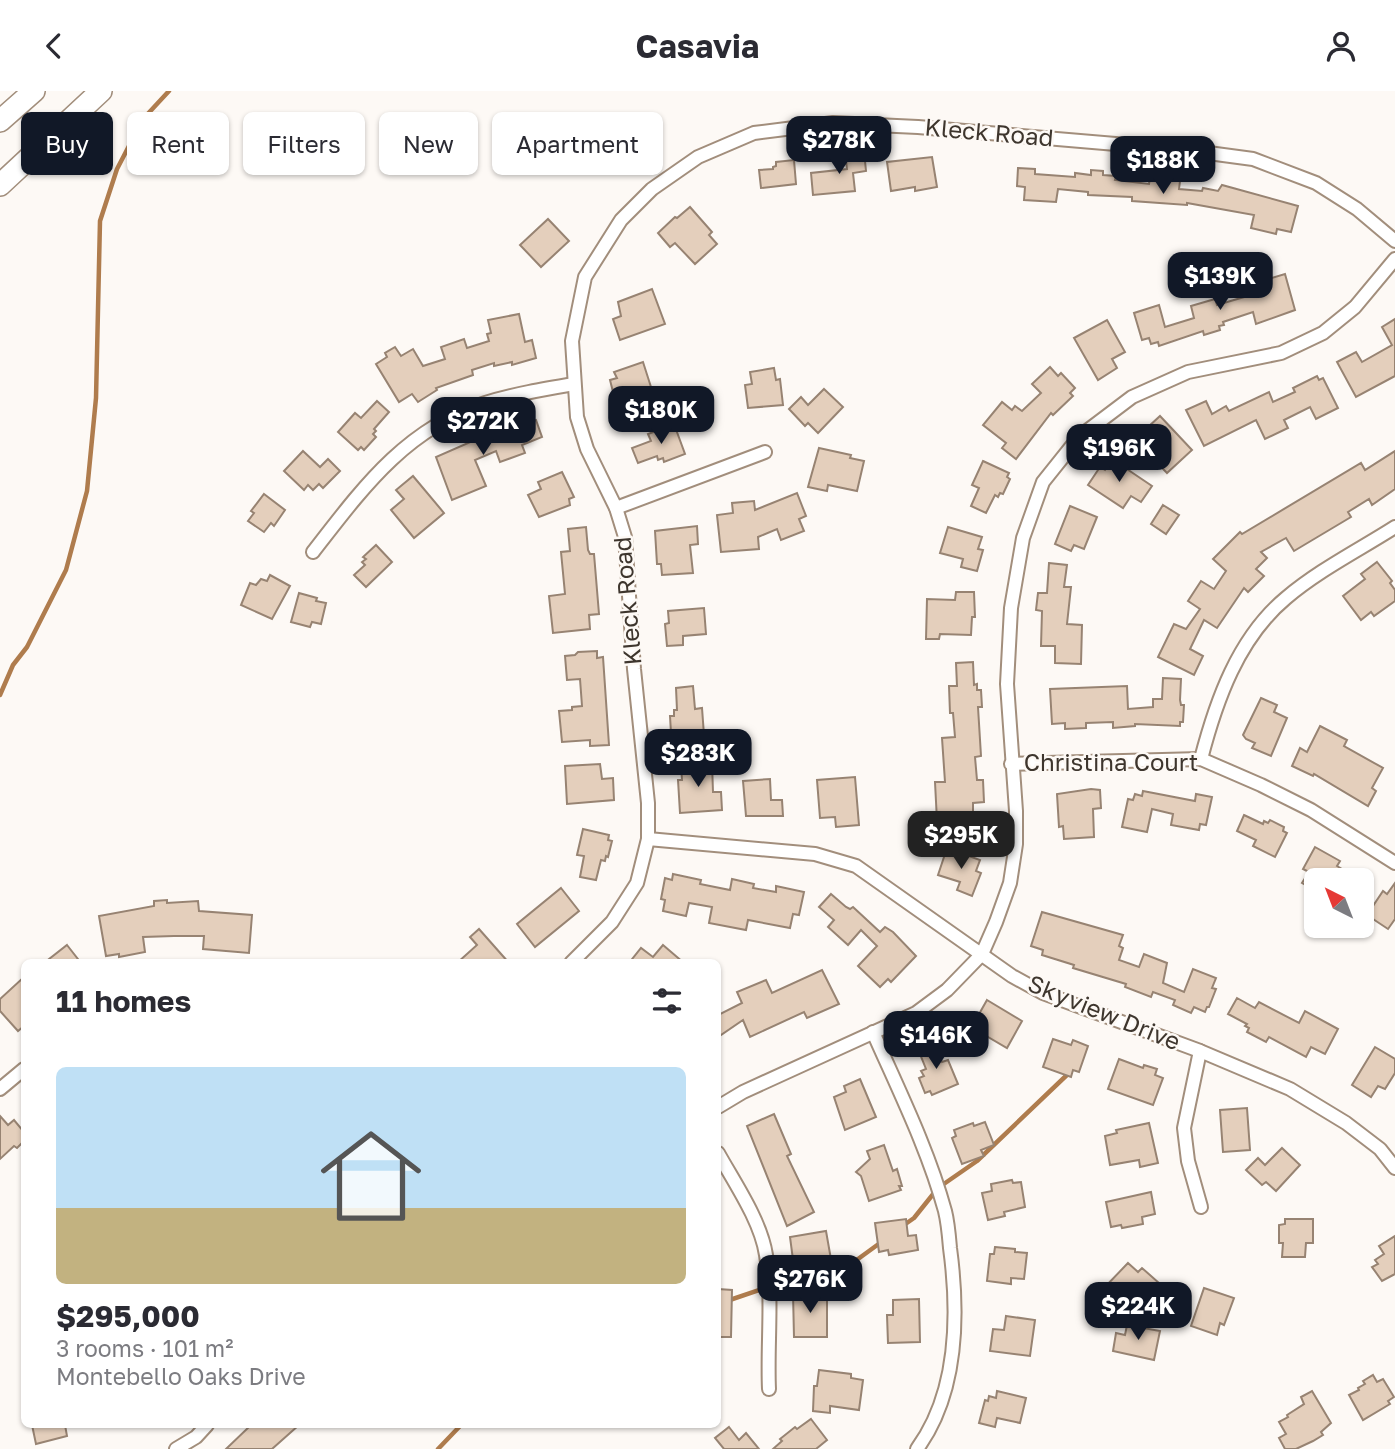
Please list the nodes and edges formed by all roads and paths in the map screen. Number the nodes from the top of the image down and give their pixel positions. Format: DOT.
graph roads {
  1 [pos="34,91"];
  2 [pos="101,91"];
  3 [pos="0,121"];
  4 [pos="0,185"];
  5 [pos="1395,241"];
  6 [pos="1395,259"];
  7 [pos="574,384"];
  8 [pos="765,452"];
  9 [pos="616,508"];
  10 [pos="1394,531"];
  11 [pos="313,552"];
  12 [pos="1201,759"];
  13 [pos="1011,764"];
  14 [pos="648,839"];
  15 [pos="1395,863"];
  16 [pos="982,954"];
  17 [pos="575,959"];
  18 [pos="873,1032"];
  19 [pos="1200,1051"];
  20 [pos="21,1072"];
  21 [pos="0,1089"];
  22 [pos="721,1105"];
  23 [pos="721,1159"];
  24 [pos="1395,1168"];
  25 [pos="1201,1207"];
  26 [pos="769,1389"];
  27 [pos="204,1428"];
  28 [pos="176,1449"];
  29 [pos="917,1449"];
  1 -- 3 [label="highway"];
  2 -- 4 [label="highway"];
  5 -- 7 [label="street, Kleck Road"];
  6 -- 13 [label="street"];
  7 -- 9 [label="street, Kleck Road"];
  7 -- 11 [label="street"];
  8 -- 9 [label="street"];
  9 -- 14 [label="street, Kleck Road"];
  10 -- 12 [label="street"];
  12 -- 13 [label="street, Christina Court"];
  12 -- 15 [label="street, Christina Court"];
  13 -- 16 [label="street"];
  14 -- 16 [label="street, Skyview Drive"];
  14 -- 17 [label="street, Kleck Road"];
  16 -- 18 [label="street"];
  16 -- 19 [label="street, Skyview Drive"];
  18 -- 22 [label="street"];
  18 -- 29 [label="street"];
  19 -- 24 [label="street, Skyview Drive"];
  19 -- 25 [label="street"];
  20 -- 21 [label="street"];
  23 -- 26 [label="street"];
  27 -- 28 [label="street"];
}
